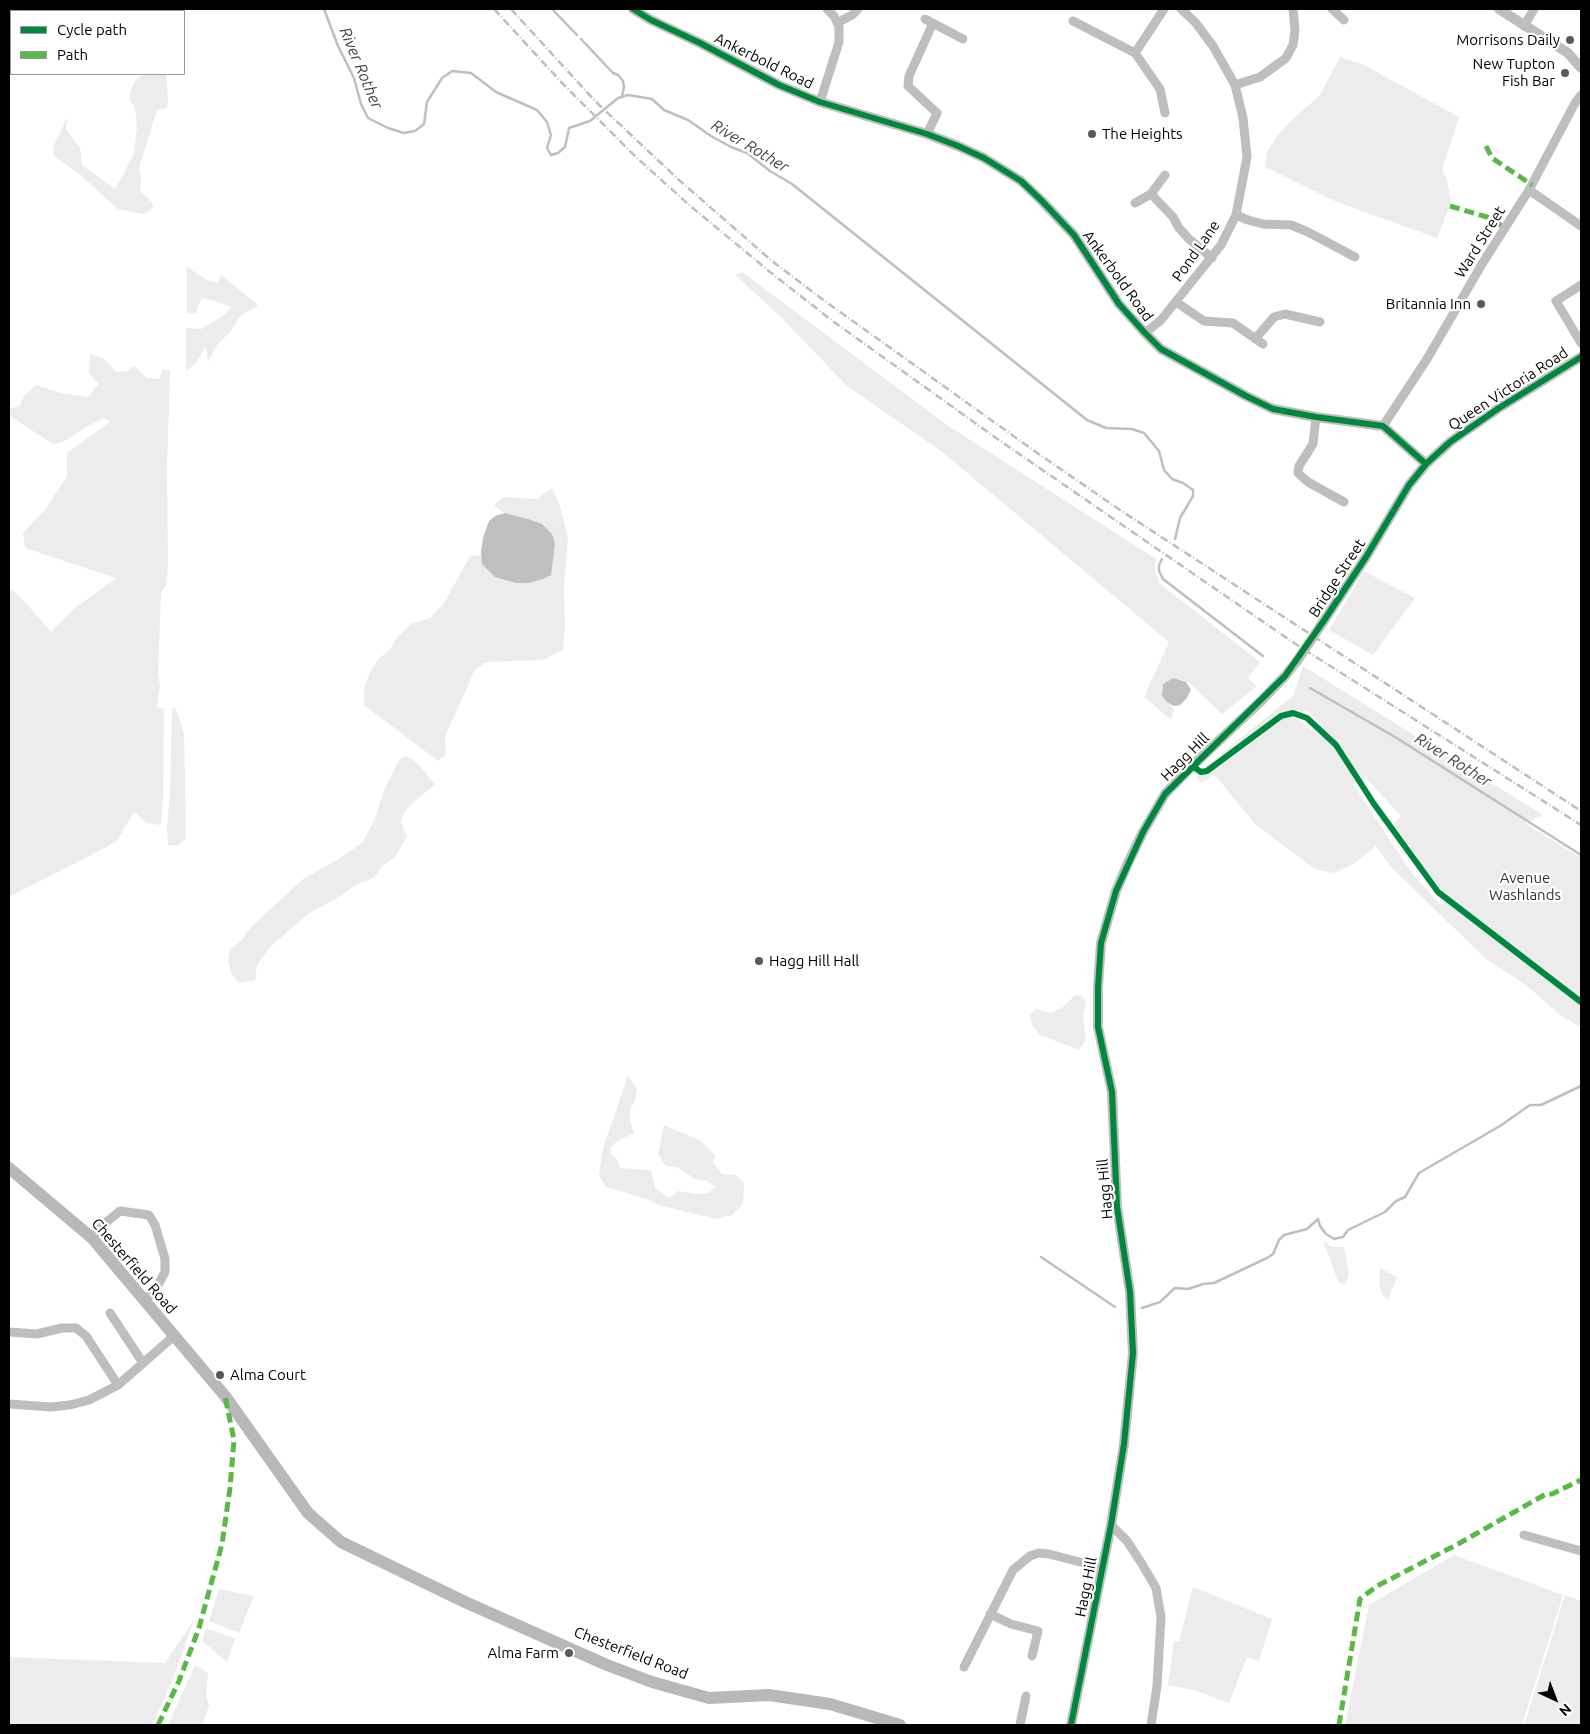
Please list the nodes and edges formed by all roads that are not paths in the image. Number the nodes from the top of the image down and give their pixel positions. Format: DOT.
graph roads {
  1 [pos="633,9"];
  2 [pos="827,9"];
  3 [pos="858,9"];
  4 [pos="1164,9"];
  5 [pos="1181,9"];
  6 [pos="1293,9"];
  7 [pos="1332,9"];
  8 [pos="1500,9"];
  9 [pos="1534,9"];
  10 [pos="1344,20"];
  11 [pos="1073,21"];
  12 [pos="837,23"];
  13 [pos="1524,26"];
  14 [pos="964,39"];
  15 [pos="1135,53"];
  16 [pos="1581,68"];
  17 [pos="1234,85"];
  18 [pos="1581,95"];
  19 [pos="820,102"];
  20 [pos="1164,113"];
  21 [pos="927,134"];
  22 [pos="1165,175"];
  23 [pos="1529,190"];
  24 [pos="1151,194"];
  25 [pos="1135,203"];
  26 [pos="1236,216"];
  27 [pos="1581,226"];
  28 [pos="1355,257"];
  29 [pos="1212,258"];
  30 [pos="1581,285"];
  31 [pos="1176,302"];
  32 [pos="1320,322"];
  33 [pos="1145,334"];
  34 [pos="1581,343"];
  35 [pos="1581,356"];
  36 [pos="1316,417"];
  37 [pos="1383,426"];
  38 [pos="1426,464"];
  39 [pos="1344,502"];
  40 [pos="1261,701"];
  41 [pos="9,1168"];
  42 [pos="92,1238"];
  43 [pos="144,1302"];
  44 [pos="110,1313"];
  45 [pos="9,1332"];
  46 [pos="174,1336"];
  47 [pos="143,1363"];
  48 [pos="118,1385"];
  49 [pos="9,1404"];
  50 [pos="1111,1525"];
  51 [pos="1538,1530"];
  52 [pos="1524,1535"];
  53 [pos="1544,1540"];
  54 [pos="1581,1551"];
  55 [pos="1103,1568"];
  56 [pos="990,1614"];
  57 [pos="1032,1656"];
  58 [pos="964,1667"];
  59 [pos="1026,1696"];
  60 [pos="900,1725"];
  61 [pos="1020,1725"];
  62 [pos="1071,1725"];
  63 [pos="1151,1725"];
  1 -- 19 [label="street, Ankerbold Road"];
  2 -- 12 [label="street"];
  3 -- 12 [label="street"];
  4 -- 15 [label="street"];
  5 -- 17 [label="street, Pond Lane"];
  6 -- 17 [label="street"];
  7 -- 10 [label="street"];
  8 -- 13 [label="street"];
  9 -- 13 [label="street"];
  11 -- 15 [label="street"];
  12 -- 19 [label="street"];
  13 -- 16 [label="street"];
  14 -- 21 [label="street"];
  15 -- 20 [label="street"];
  17 -- 26 [label="street, Pond Lane"];
  18 -- 23 [label="street, Ward Street"];
  19 -- 21 [label="street, Ankerbold Road"];
  21 -- 33 [label="street, Ankerbold Road"];
  22 -- 24 [label="street"];
  23 -- 27 [label="street"];
  23 -- 37 [label="street, Ward Street"];
  24 -- 25 [label="street"];
  24 -- 29 [label="street"];
  26 -- 28 [label="street"];
  26 -- 29 [label="street, Pond Lane"];
  29 -- 31 [label="street, Pond Lane"];
  30 -- 34 [label="street"];
  31 -- 32 [label="street"];
  31 -- 33 [label="street, Pond Lane"];
  33 -- 36 [label="street, Ankerbold Road"];
  35 -- 38 [label="street, Queen Victoria Road"];
  36 -- 37 [label="street, Ankerbold Road"];
  36 -- 39 [label="street"];
  37 -- 38 [label="street"];
  38 -- 40 [label="street, Bridge Street, bridge"];
  40 -- 50 [label="street, Hagg Hill"];
  41 -- 42 [label="main road, Chesterfield Road"];
  42 -- 43 [label="main road, Chesterfield Road"];
  42 -- 43 [label="street"];
  43 -- 46 [label="main road, Chesterfield Road"];
  44 -- 47 [label="street"];
  45 -- 48 [label="street"];
  46 -- 47 [label="street"];
  46 -- 60 [label="main road, Chesterfield Road"];
  47 -- 48 [label="street"];
  48 -- 49 [label="street"];
  50 -- 55 [label="street, Hagg Hill"];
  50 -- 63 [label="street"];
  51 -- 53 [label="street"];
  52 -- 53 [label="street"];
  53 -- 54 [label="street"];
  55 -- 56 [label="street"];
  55 -- 62 [label="street, Hagg Hill"];
  56 -- 57 [label="street"];
  56 -- 58 [label="street"];
  59 -- 61 [label="street"];
}
